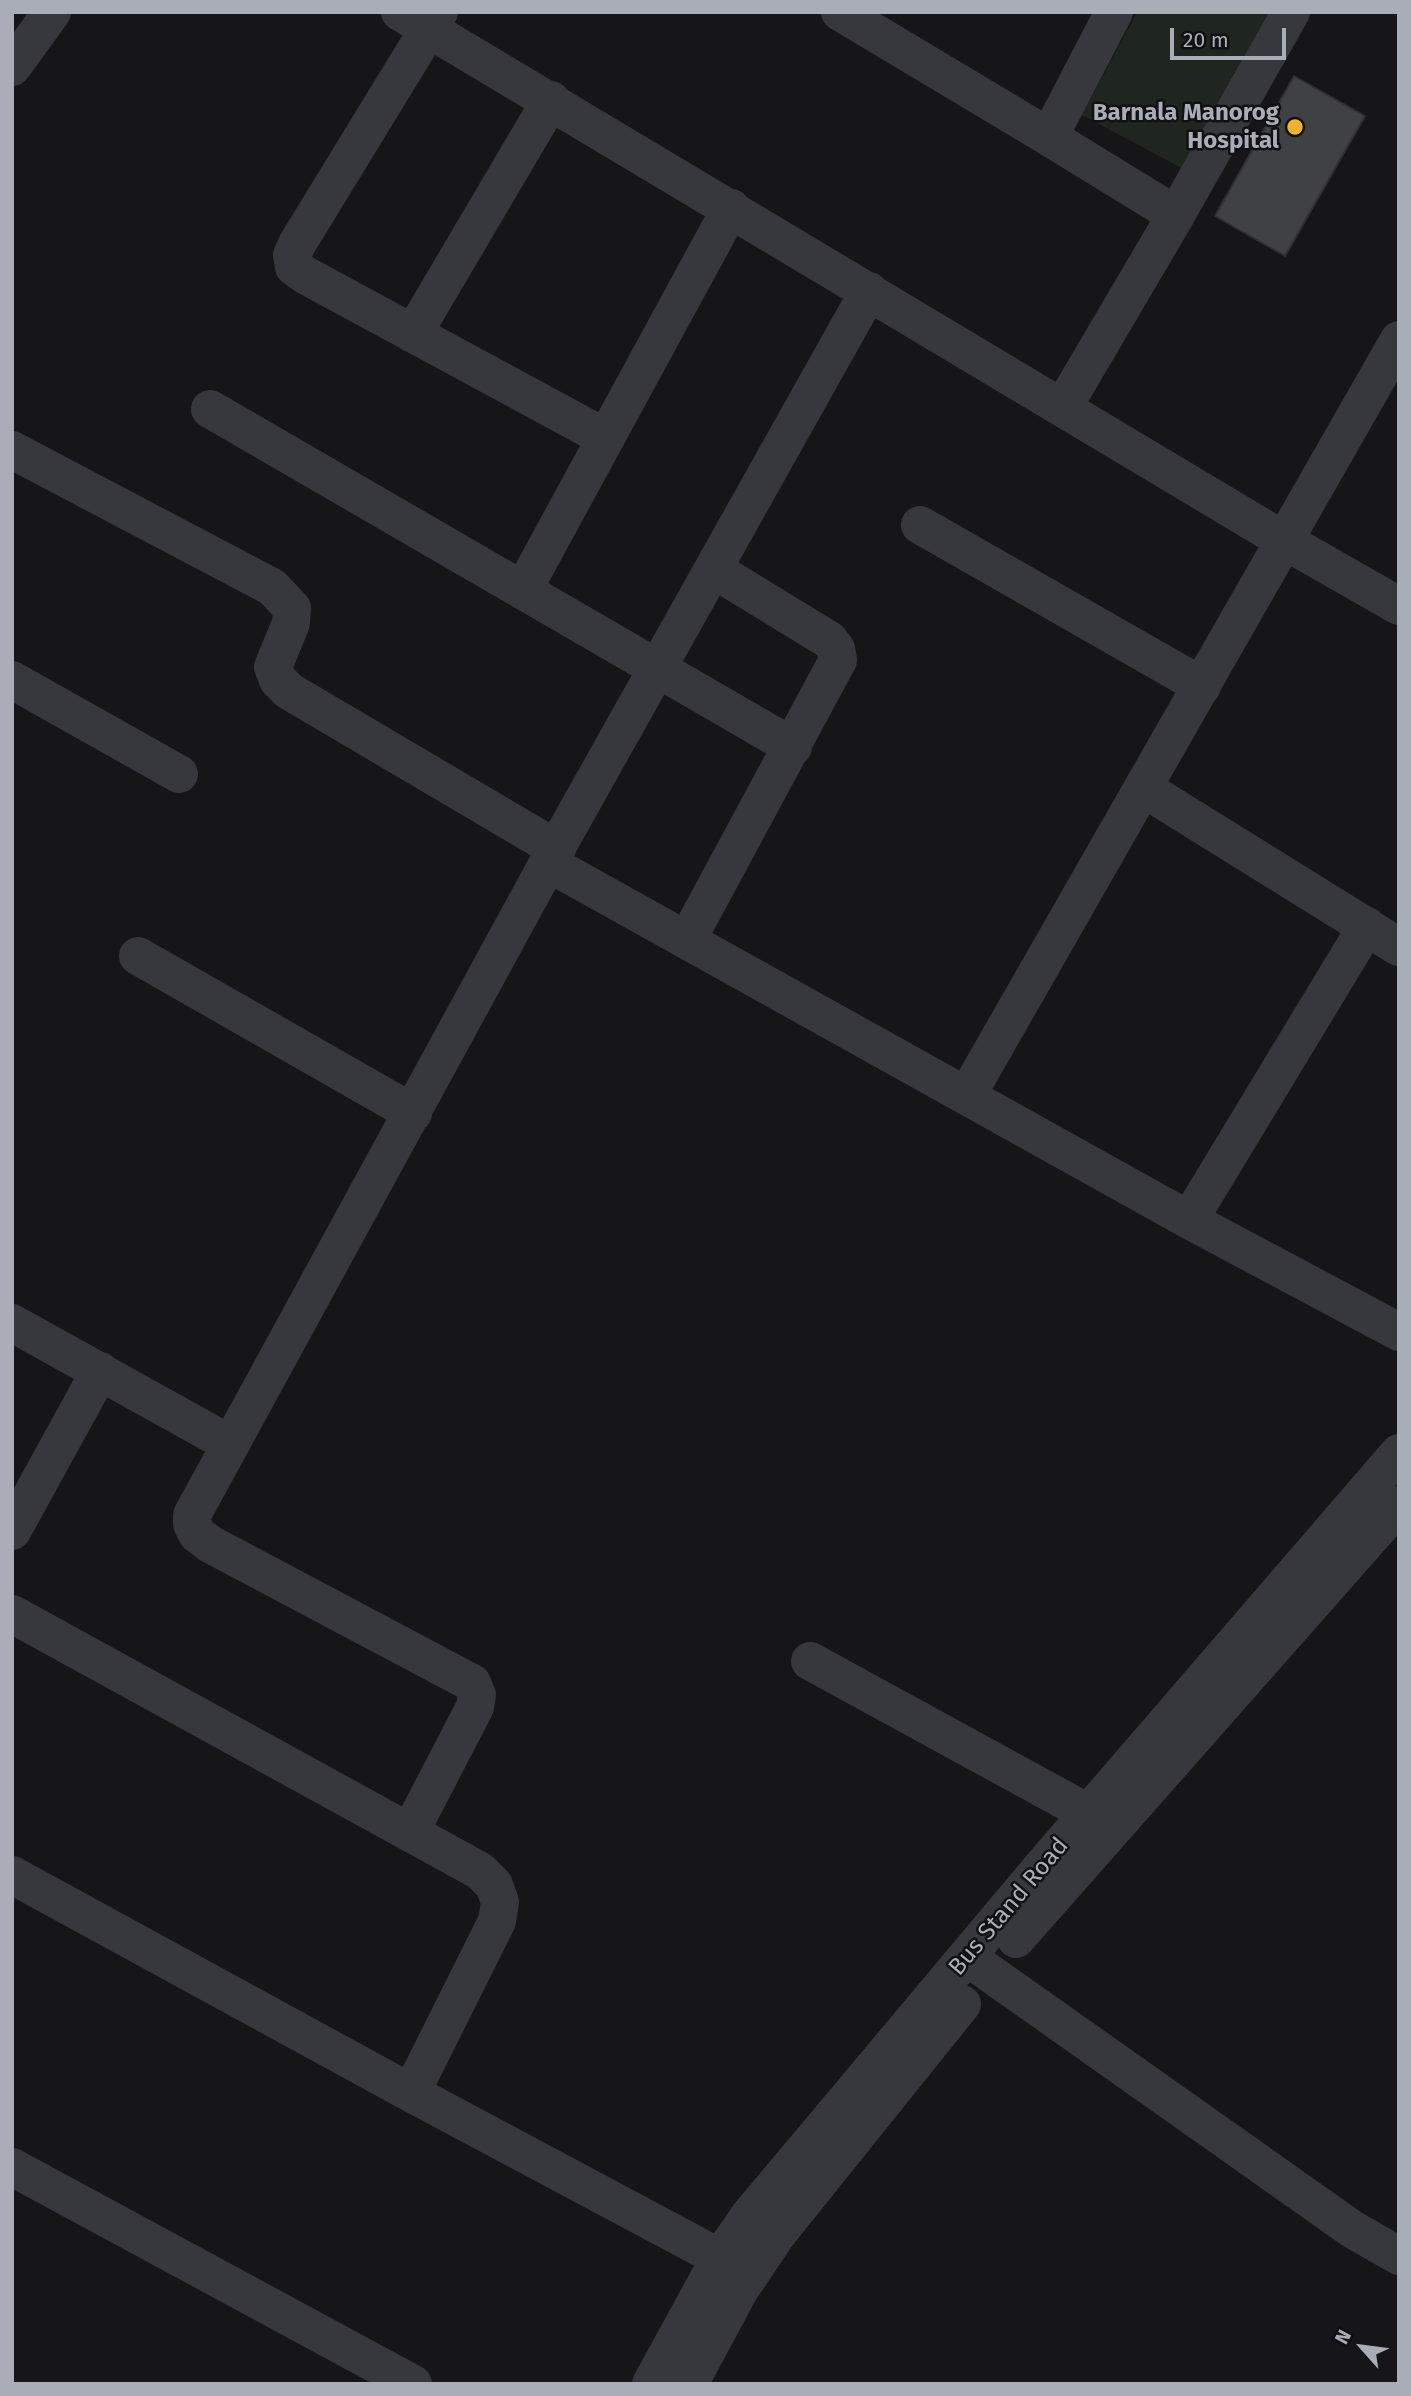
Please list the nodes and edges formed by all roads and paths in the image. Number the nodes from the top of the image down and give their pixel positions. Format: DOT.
graph roads {
  1 [pos="52,12"];
  2 [pos="840,12"];
  3 [pos="1114,12"];
  4 [pos="1291,12"];
  5 [pos="423,18"];
  6 [pos="884,24"];
  7 [pos="12,67"];
  8 [pos="551,100"];
  9 [pos="1049,137"];
  10 [pos="731,208"];
  11 [pos="1176,215"];
  12 [pos="869,291"];
  13 [pos="414,334"];
  14 [pos="1399,340"];
  15 [pos="1063,407"];
  16 [pos="210,409"];
  17 [pos="606,438"];
  18 [pos="12,450"];
  19 [pos="920,525"];
  20 [pos="1285,541"];
  21 [pos="713,569"];
  22 [pos="523,590"];
  23 [pos="1399,606"];
  24 [pos="657,668"];
  25 [pos="12,680"];
  26 [pos="1202,686"];
  27 [pos="793,747"];
  28 [pos="179,774"];
  29 [pos="1143,788"];
  30 [pos="552,856"];
  31 [pos="1367,926"];
  32 [pos="687,940"];
  33 [pos="1399,947"];
  34 [pos="138,956"];
  35 [pos="967,1096"];
  36 [pos="414,1113"];
  37 [pos="1189,1220"];
  38 [pos="12,1323"];
  39 [pos="1399,1332"];
  40 [pos="100,1371"];
  41 [pos="230,1444"];
  42 [pos="1399,1453"];
  43 [pos="1399,1505"];
  44 [pos="12,1531"];
  45 [pos="12,1614"];
  46 [pos="810,1661"];
  47 [pos="1088,1813"];
  48 [pos="410,1832"];
  49 [pos="12,1875"];
  50 [pos="977,1965"];
  51 [pos="411,2093"];
  52 [pos="12,2167"];
  53 [pos="1399,2256"];
  54 [pos="720,2258"];
  55 [pos="413,2384"];
  56 [pos="651,2384"];
  57 [pos="689,2384"];
  1 -- 7 [label="street"];
  2 -- 6 [label="street"];
  3 -- 9 [label="street"];
  4 -- 11 [label="street"];
  5 -- 8 [label="street"];
  5 -- 13 [label="street"];
  6 -- 9 [label="street"];
  8 -- 10 [label="street"];
  8 -- 13 [label="street"];
  9 -- 11 [label="street"];
  10 -- 12 [label="street"];
  10 -- 17 [label="street"];
  11 -- 15 [label="street"];
  12 -- 15 [label="street"];
  12 -- 21 [label="street"];
  13 -- 17 [label="street"];
  14 -- 20 [label="street"];
  15 -- 20 [label="street"];
  16 -- 22 [label="street"];
  17 -- 22 [label="street"];
  18 -- 30 [label="street"];
  19 -- 26 [label="street"];
  20 -- 23 [label="street"];
  20 -- 26 [label="street"];
  21 -- 24 [label="street"];
  21 -- 27 [label="street"];
  22 -- 24 [label="street"];
  24 -- 27 [label="street"];
  24 -- 30 [label="street"];
  25 -- 28 [label="street"];
  26 -- 29 [label="street"];
  27 -- 32 [label="street"];
  29 -- 31 [label="street"];
  29 -- 35 [label="street"];
  30 -- 32 [label="street"];
  30 -- 36 [label="street"];
  31 -- 33 [label="street"];
  31 -- 37 [label="street"];
  32 -- 35 [label="street"];
  34 -- 36 [label="street"];
  35 -- 37 [label="street"];
  36 -- 41 [label="street"];
  37 -- 39 [label="street"];
  38 -- 40 [label="street"];
  40 -- 41 [label="street"];
  40 -- 44 [label="street"];
  41 -- 48 [label="street"];
  42 -- 47 [label="street, Bus Stand Road"];
  43 -- 50 [label="street, Bus Stand Road"];
  45 -- 48 [label="street"];
  46 -- 47 [label="street"];
  47 -- 50 [label="street, Bus Stand Road"];
  48 -- 51 [label="street"];
  49 -- 51 [label="street"];
  50 -- 53 [label="street"];
  50 -- 54 [label="street, Bus Stand Road"];
  50 -- 57 [label="street, Bus Stand Road"];
  51 -- 54 [label="street"];
  52 -- 55 [label="street"];
  54 -- 56 [label="street, Bus Stand Road"];
}
